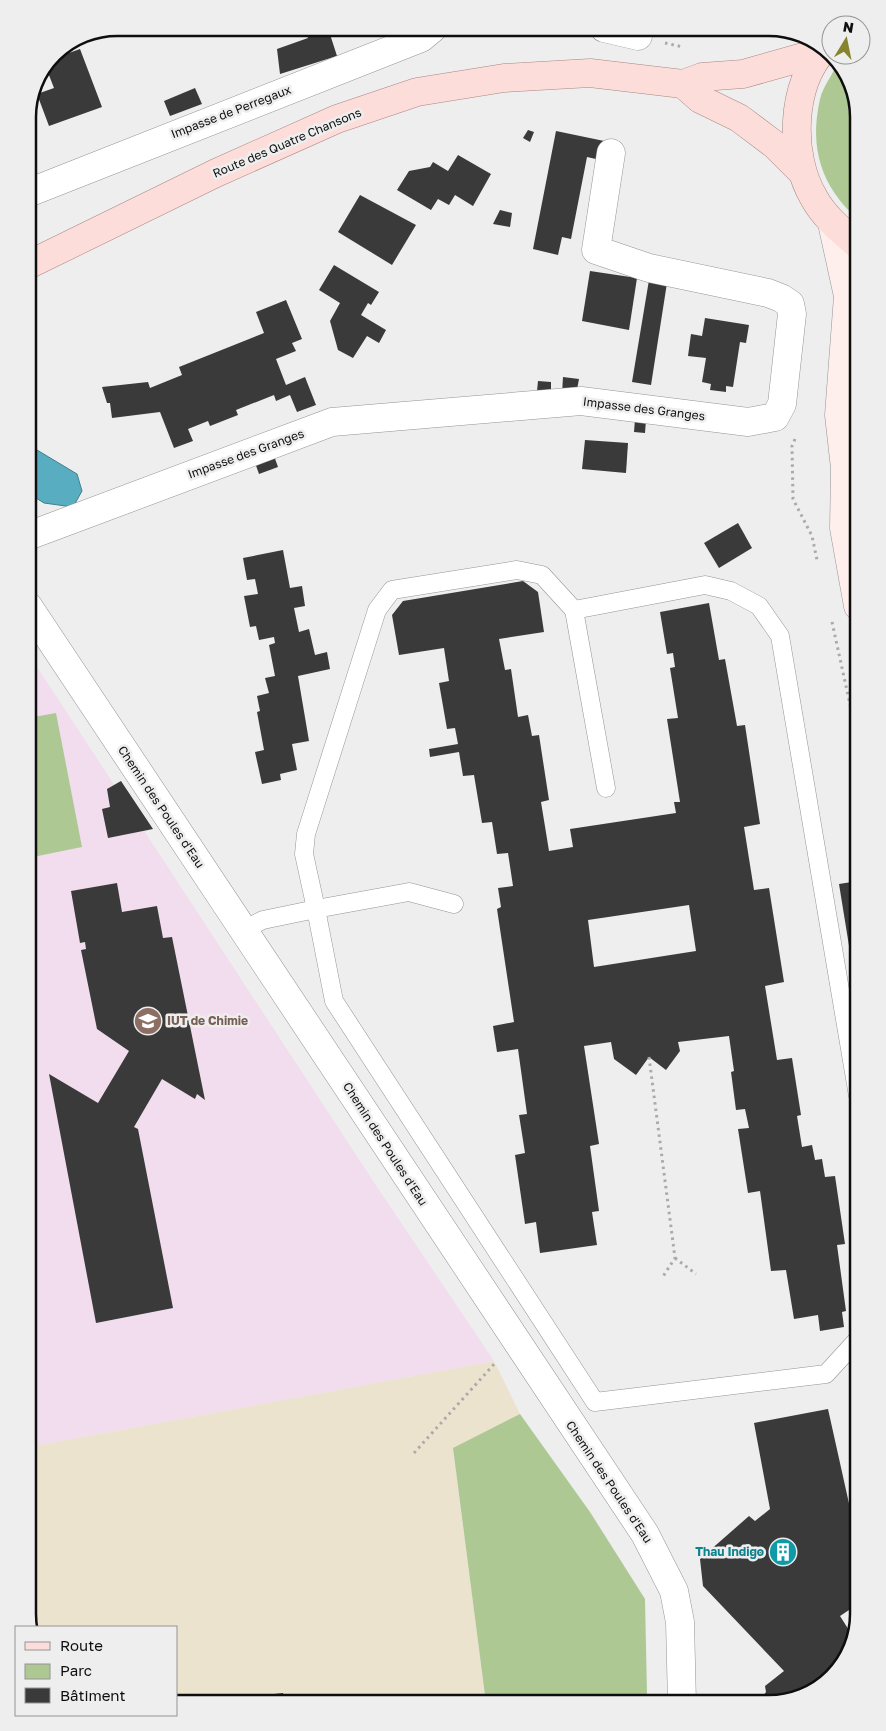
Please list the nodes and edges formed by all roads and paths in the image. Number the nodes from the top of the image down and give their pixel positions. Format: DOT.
graph roads {
  1 [pos="423,36"];
  2 [pos="816,52"];
  3 [pos="820,55"];
  4 [pos="683,84"];
  5 [pos="611,153"];
  6 [pos="801,171"];
  7 [pos="36,190"];
  8 [pos="832,224"];
  9 [pos="850,239"];
  10 [pos="36,261"];
  11 [pos="850,445"];
  12 [pos="844,468"];
  13 [pos="36,533"];
  14 [pos="850,561"];
  15 [pos="574,610"];
  16 [pos="36,618"];
  17 [pos="606,788"];
  18 [pos="454,904"];
  19 [pos="316,909"];
  20 [pos="243,930"];
  21 [pos="850,1049"];
  22 [pos="649,1057"];
  23 [pos="675,1258"];
  24 [pos="696,1274"];
  25 [pos="662,1278"];
  26 [pos="514,1341"];
  27 [pos="850,1348"];
  28 [pos="414,1453"];
  29 [pos="682,1695"];
  1 -- 7 [label="street, Impasse de Perregaux"];
  2 -- 4 [label="main road, Route des Quatre Chansons"];
  3 -- 6 [label="main road"];
  4 -- 6 [label="main road"];
  4 -- 10 [label="main road, Route des Quatre Chansons"];
  5 -- 13 [label="street, Impasse des Granges"];
  6 -- 8 [label="main road"];
  8 -- 9 [label="main road"];
  8 -- 12 [label="main road"];
  11 -- 12 [label="main road"];
  12 -- 14 [label="main road"];
  15 -- 17 [label="lane"];
  15 -- 19 [label="lane"];
  15 -- 21 [label="lane"];
  16 -- 20 [label="street, Chemin des Poules d'Eau"];
  18 -- 19 [label="lane"];
  19 -- 20 [label="lane"];
  19 -- 27 [label="lane"];
  20 -- 26 [label="street, Chemin des Poules d'Eau"];
  22 -- 23 [label="path"];
  23 -- 24 [label="path"];
  23 -- 25 [label="path"];
  26 -- 28 [label="path"];
  26 -- 29 [label="street, Chemin des Poules d'Eau"];
}
